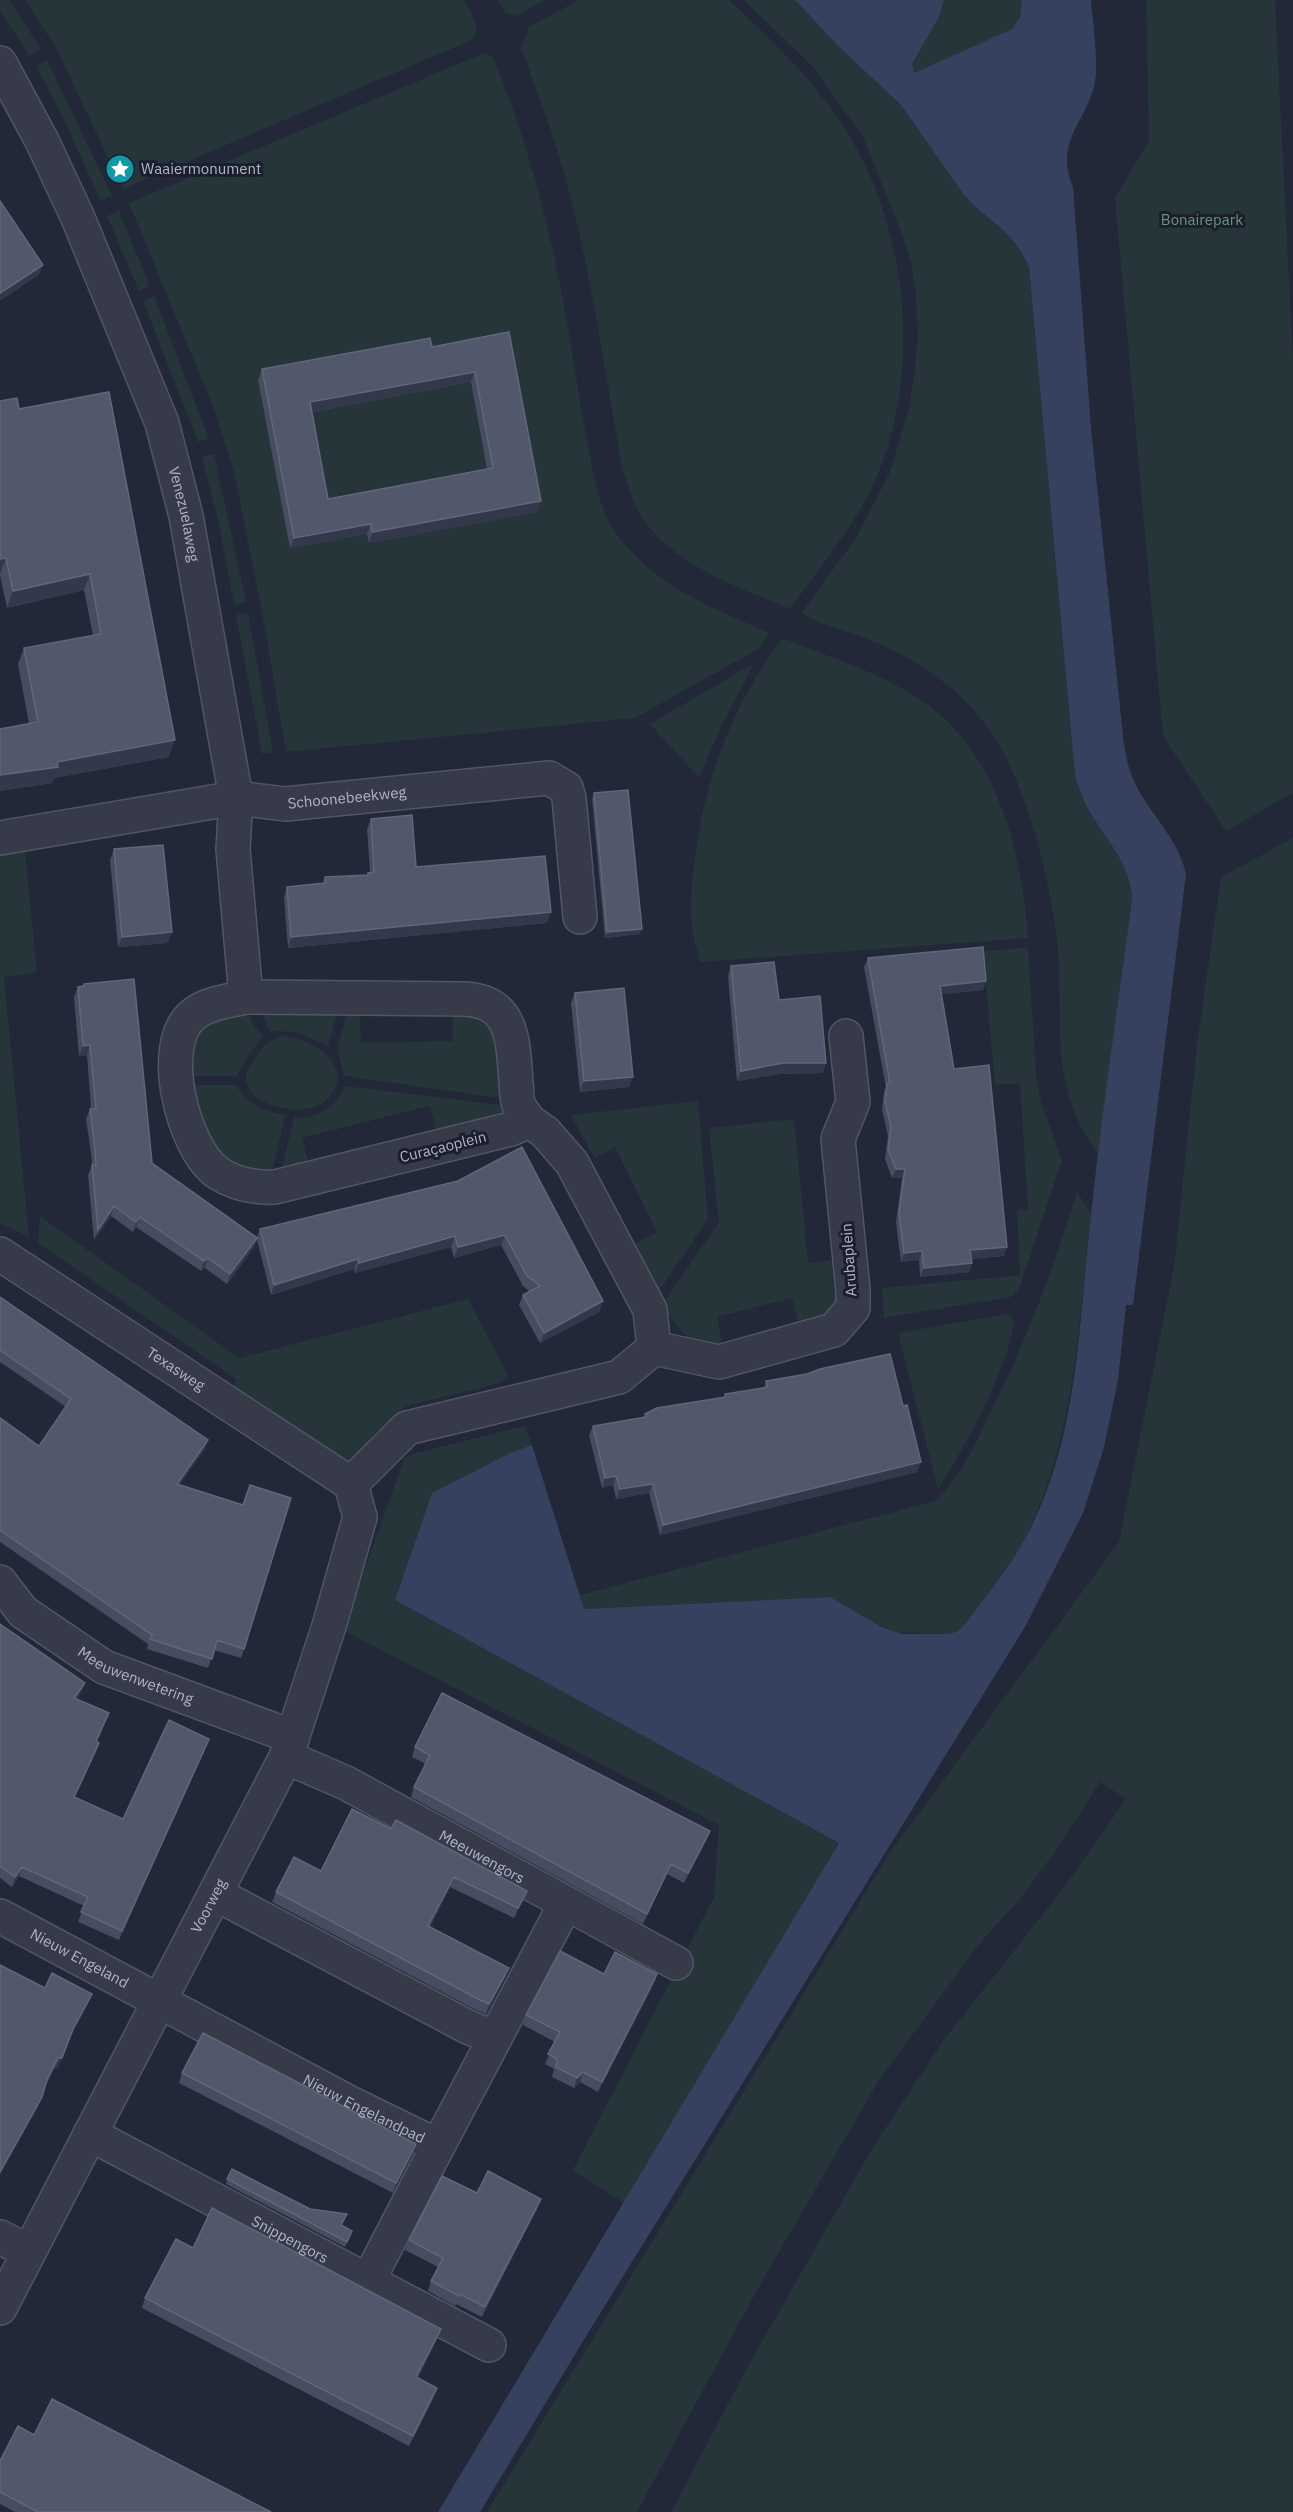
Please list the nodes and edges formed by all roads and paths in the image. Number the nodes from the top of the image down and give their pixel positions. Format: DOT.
graph roads {
  1 [pos="0,63"];
  2 [pos="236,798"];
  3 [pos="0,838"];
  4 [pos="580,917"];
  5 [pos="246,998"];
  6 [pos="846,1036"];
  7 [pos="529,1121"];
  8 [pos="0,1254"];
  9 [pos="654,1348"];
  10 [pos="351,1484"];
  11 [pos="0,1582"];
  12 [pos="290,1747"];
  13 [pos="216,1894"];
  14 [pos="566,1903"];
  15 [pos="0,1916"];
  16 [pos="676,1963"];
  17 [pos="160,2000"];
  18 [pos="495,2038"];
  19 [pos="90,2134"];
  20 [pos="438,2146"];
  21 [pos="0,2237"];
  22 [pos="28,2252"];
  23 [pos="368,2281"];
  24 [pos="0,2308"];
  25 [pos="489,2345"];
  1 -- 2 [label="street, Venezuelaweg"];
  2 -- 3 [label="street, Schoonebeekweg"];
  2 -- 4 [label="street, Schoonebeekweg"];
  2 -- 5 [label="street, Venezuelaweg"];
  5 -- 7 [label="street, Curaçaoplein"];
  5 -- 7 [label="street, Curaçaoplein"];
  6 -- 9 [label="street, Arubaplein"];
  7 -- 9 [label="street"];
  8 -- 10 [label="street, Texasweg"];
  9 -- 10 [label="street"];
  10 -- 12 [label="street, Voorweg"];
  11 -- 12 [label="street, Meeuwenwetering"];
  12 -- 13 [label="street, Voorweg"];
  12 -- 14 [label="street, Meeuwengors"];
  13 -- 17 [label="street, Voorweg"];
  13 -- 18 [label="street"];
  14 -- 16 [label="street, Meeuwengors"];
  14 -- 18 [label="street, Nieuw Engelandpad"];
  15 -- 17 [label="street, Nieuw Engeland"];
  17 -- 19 [label="street, Voorweg"];
  17 -- 20 [label="street, Nieuw Engelandpad"];
  18 -- 20 [label="street, Nieuw Engelandpad"];
  19 -- 22 [label="street, Voorweg"];
  19 -- 23 [label="street, Snippengors"];
  20 -- 23 [label="street"];
  21 -- 22 [label="street"];
  22 -- 24 [label="street, Voorweg"];
  23 -- 25 [label="street, Snippengors"];
}
